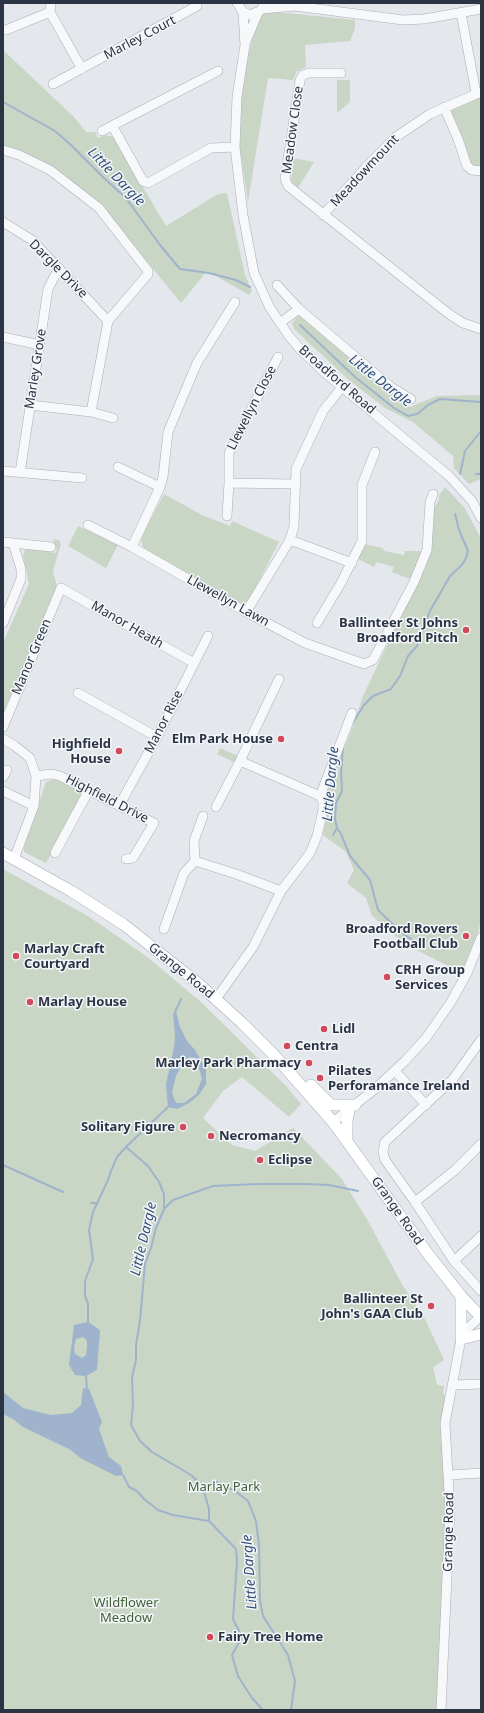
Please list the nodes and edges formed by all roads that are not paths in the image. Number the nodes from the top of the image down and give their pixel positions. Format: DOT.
graph roads {
  1 [pos="292,5"];
  2 [pos="197,6"];
  3 [pos="238,6"];
  4 [pos="51,7"];
  5 [pos="335,7"];
  6 [pos="262,8"];
  7 [pos="481,9"];
  8 [pos="461,13"];
  9 [pos="6,30"];
  10 [pos="245,45"];
  11 [pos="82,69"];
  12 [pos="218,71"];
  13 [pos="341,74"];
  14 [pos="53,84"];
  15 [pos="479,92"];
  16 [pos="444,108"];
  17 [pos="113,127"];
  18 [pos="102,131"];
  19 [pos="235,146"];
  20 [pos="3,150"];
  21 [pos="481,171"];
  22 [pos="297,194"];
  23 [pos="323,215"];
  24 [pos="3,222"];
  25 [pos="59,268"];
  26 [pos="277,285"];
  27 [pos="235,302"];
  28 [pos="299,309"];
  29 [pos="108,321"];
  30 [pos="280,323"];
  31 [pos="481,329"];
  32 [pos="3,337"];
  33 [pos="40,345"];
  34 [pos="278,357"];
  35 [pos="342,387"];
  36 [pos="411,399"];
  37 [pos="30,405"];
  38 [pos="91,412"];
  39 [pos="113,418"];
  40 [pos="375,452"];
  41 [pos="118,468"];
  42 [pos="3,471"];
  43 [pos="20,473"];
  44 [pos="82,478"];
  45 [pos="229,483"];
  46 [pos="295,484"];
  47 [pos="160,487"];
  48 [pos="433,494"];
  49 [pos="227,516"];
  50 [pos="481,518"];
  51 [pos="88,525"];
  52 [pos="290,540"];
  53 [pos="3,542"];
  54 [pos="13,543"];
  55 [pos="52,547"];
  56 [pos="132,547"];
  57 [pos="352,563"];
  58 [pos="61,588"];
  59 [pos="246,612"];
  60 [pos="3,623"];
  61 [pos="317,623"];
  62 [pos="208,636"];
  63 [pos="194,663"];
  64 [pos="279,679"];
  65 [pos="78,693"];
  66 [pos="352,713"];
  67 [pos="3,727"];
  68 [pos="157,738"];
  69 [pos="3,739"];
  70 [pos="240,761"];
  71 [pos="36,776"];
  72 [pos="89,790"];
  73 [pos="3,792"];
  74 [pos="320,796"];
  75 [pos="34,806"];
  76 [pos="119,806"];
  77 [pos="216,807"];
  78 [pos="203,816"];
  79 [pos="3,853"];
  80 [pos="55,853"];
  81 [pos="14,859"];
  82 [pos="126,859"];
  83 [pos="195,862"];
  84 [pos="281,891"];
  85 [pos="164,929"];
  86 [pos="481,938"];
  87 [pos="216,999"];
  88 [pos="481,1040"];
  89 [pos="274,1055"];
  90 [pos="395,1071"];
  91 [pos="426,1105"];
  92 [pos="352,1107"];
  93 [pos="333,1122"];
  94 [pos="347,1140"];
  95 [pos="481,1144"];
  96 [pos="415,1202"];
  97 [pos="481,1236"];
  98 [pos="454,1261"];
  99 [pos="481,1291"];
  100 [pos="461,1296"];
  101 [pos="481,1316"];
  102 [pos="481,1334"];
  103 [pos="462,1339"];
  104 [pos="481,1384"];
  105 [pos="453,1385"];
  106 [pos="481,1473"];
  107 [pos="449,1475"];
  108 [pos="442,1710"];
  1 -- 5 [label="street"];
  1 -- 6 [label="street"];
  2 -- 11 [label="street, Marley Court"];
  3 -- 6 [label="street"];
  3 -- 10 [label="street, Broadford Road"];
  4 -- 9 [label="street"];
  4 -- 11 [label="street"];
  5 -- 8 [label="street"];
  6 -- 10 [label="street, Broadford Road"];
  7 -- 8 [label="street"];
  8 -- 15 [label="street"];
  10 -- 19 [label="street, Broadford Road"];
  11 -- 14 [label="street, Marley Court"];
  12 -- 17 [label="street"];
  13 -- 22 [label="street, Meadow Close"];
  15 -- 16 [label="street, Meadowmount"];
  16 -- 21 [label="street"];
  16 -- 23 [label="street, Meadowmount"];
  17 -- 18 [label="street"];
  17 -- 19 [label="street"];
  19 -- 30 [label="street, Broadford Road"];
  20 -- 29 [label="street"];
  22 -- 23 [label="street, Meadowmount"];
  23 -- 31 [label="street, Meadowmount"];
  24 -- 25 [label="street, Dargle Drive"];
  25 -- 29 [label="street, Dargle Drive"];
  25 -- 33 [label="street, Marley Grove"];
  26 -- 28 [label="street"];
  27 -- 47 [label="street"];
  28 -- 30 [label="street"];
  28 -- 36 [label="street"];
  29 -- 38 [label="street"];
  30 -- 35 [label="street, Broadford Road"];
  32 -- 33 [label="street"];
  33 -- 37 [label="street, Marley Grove"];
  34 -- 45 [label="street, Llewellyn Close"];
  35 -- 46 [label="street"];
  35 -- 50 [label="street, Broadford Road"];
  37 -- 38 [label="street"];
  37 -- 43 [label="street, Marley Grove"];
  38 -- 39 [label="street"];
  40 -- 57 [label="street"];
  41 -- 47 [label="street"];
  42 -- 43 [label="street"];
  43 -- 44 [label="street"];
  45 -- 46 [label="street"];
  45 -- 49 [label="street, Llewellyn Close"];
  46 -- 52 [label="street"];
  47 -- 56 [label="street"];
  48 -- 59 [label="street, Llewellyn Lawn"];
  51 -- 56 [label="street, Llewellyn Lawn"];
  52 -- 57 [label="street"];
  52 -- 59 [label="street"];
  53 -- 54 [label="street"];
  54 -- 55 [label="street"];
  54 -- 60 [label="street"];
  56 -- 59 [label="street, Llewellyn Lawn"];
  57 -- 61 [label="street"];
  58 -- 63 [label="street, Manor Heath"];
  58 -- 67 [label="street, Manor Green"];
  62 -- 63 [label="street, Manor Rise"];
  63 -- 68 [label="street, Manor Rise"];
  64 -- 70 [label="street"];
  65 -- 68 [label="street"];
  66 -- 74 [label="street"];
  68 -- 76 [label="street, Manor Rise"];
  69 -- 71 [label="street"];
  70 -- 74 [label="street"];
  70 -- 77 [label="street"];
  71 -- 72 [label="street, Highfield Drive"];
  71 -- 75 [label="street"];
  72 -- 76 [label="street, Highfield Drive"];
  72 -- 80 [label="street"];
  73 -- 75 [label="street"];
  74 -- 84 [label="street"];
  75 -- 81 [label="street"];
  76 -- 82 [label="street, Highfield Drive"];
  78 -- 83 [label="street"];
  79 -- 81 [label="main road, Grange Road"];
  81 -- 87 [label="main road, Grange Road"];
  83 -- 84 [label="street"];
  83 -- 85 [label="street"];
  84 -- 87 [label="street"];
  86 -- 90 [label="street"];
  87 -- 89 [label="main road, Grange Road"];
  88 -- 91 [label="street"];
  89 -- 92 [label="main road"];
  89 -- 93 [label="main road, Grange Road"];
  90 -- 91 [label="street"];
  90 -- 92 [label="street"];
  91 -- 96 [label="street"];
  92 -- 93 [label="street"];
  92 -- 94 [label="main road"];
  93 -- 94 [label="main road, Grange Road"];
  94 -- 100 [label="main road, Grange Road"];
  95 -- 96 [label="street"];
  96 -- 98 [label="street"];
  97 -- 98 [label="street"];
  98 -- 99 [label="street"];
  100 -- 101 [label="main road, Grange Road"];
  100 -- 103 [label="main road"];
  101 -- 103 [label="street, Grange Road"];
  102 -- 103 [label="main road"];
  103 -- 105 [label="street, Grange Road"];
  104 -- 105 [label="street"];
  105 -- 107 [label="street, Grange Road"];
  106 -- 107 [label="street"];
  107 -- 108 [label="street, Grange Road"];
}
